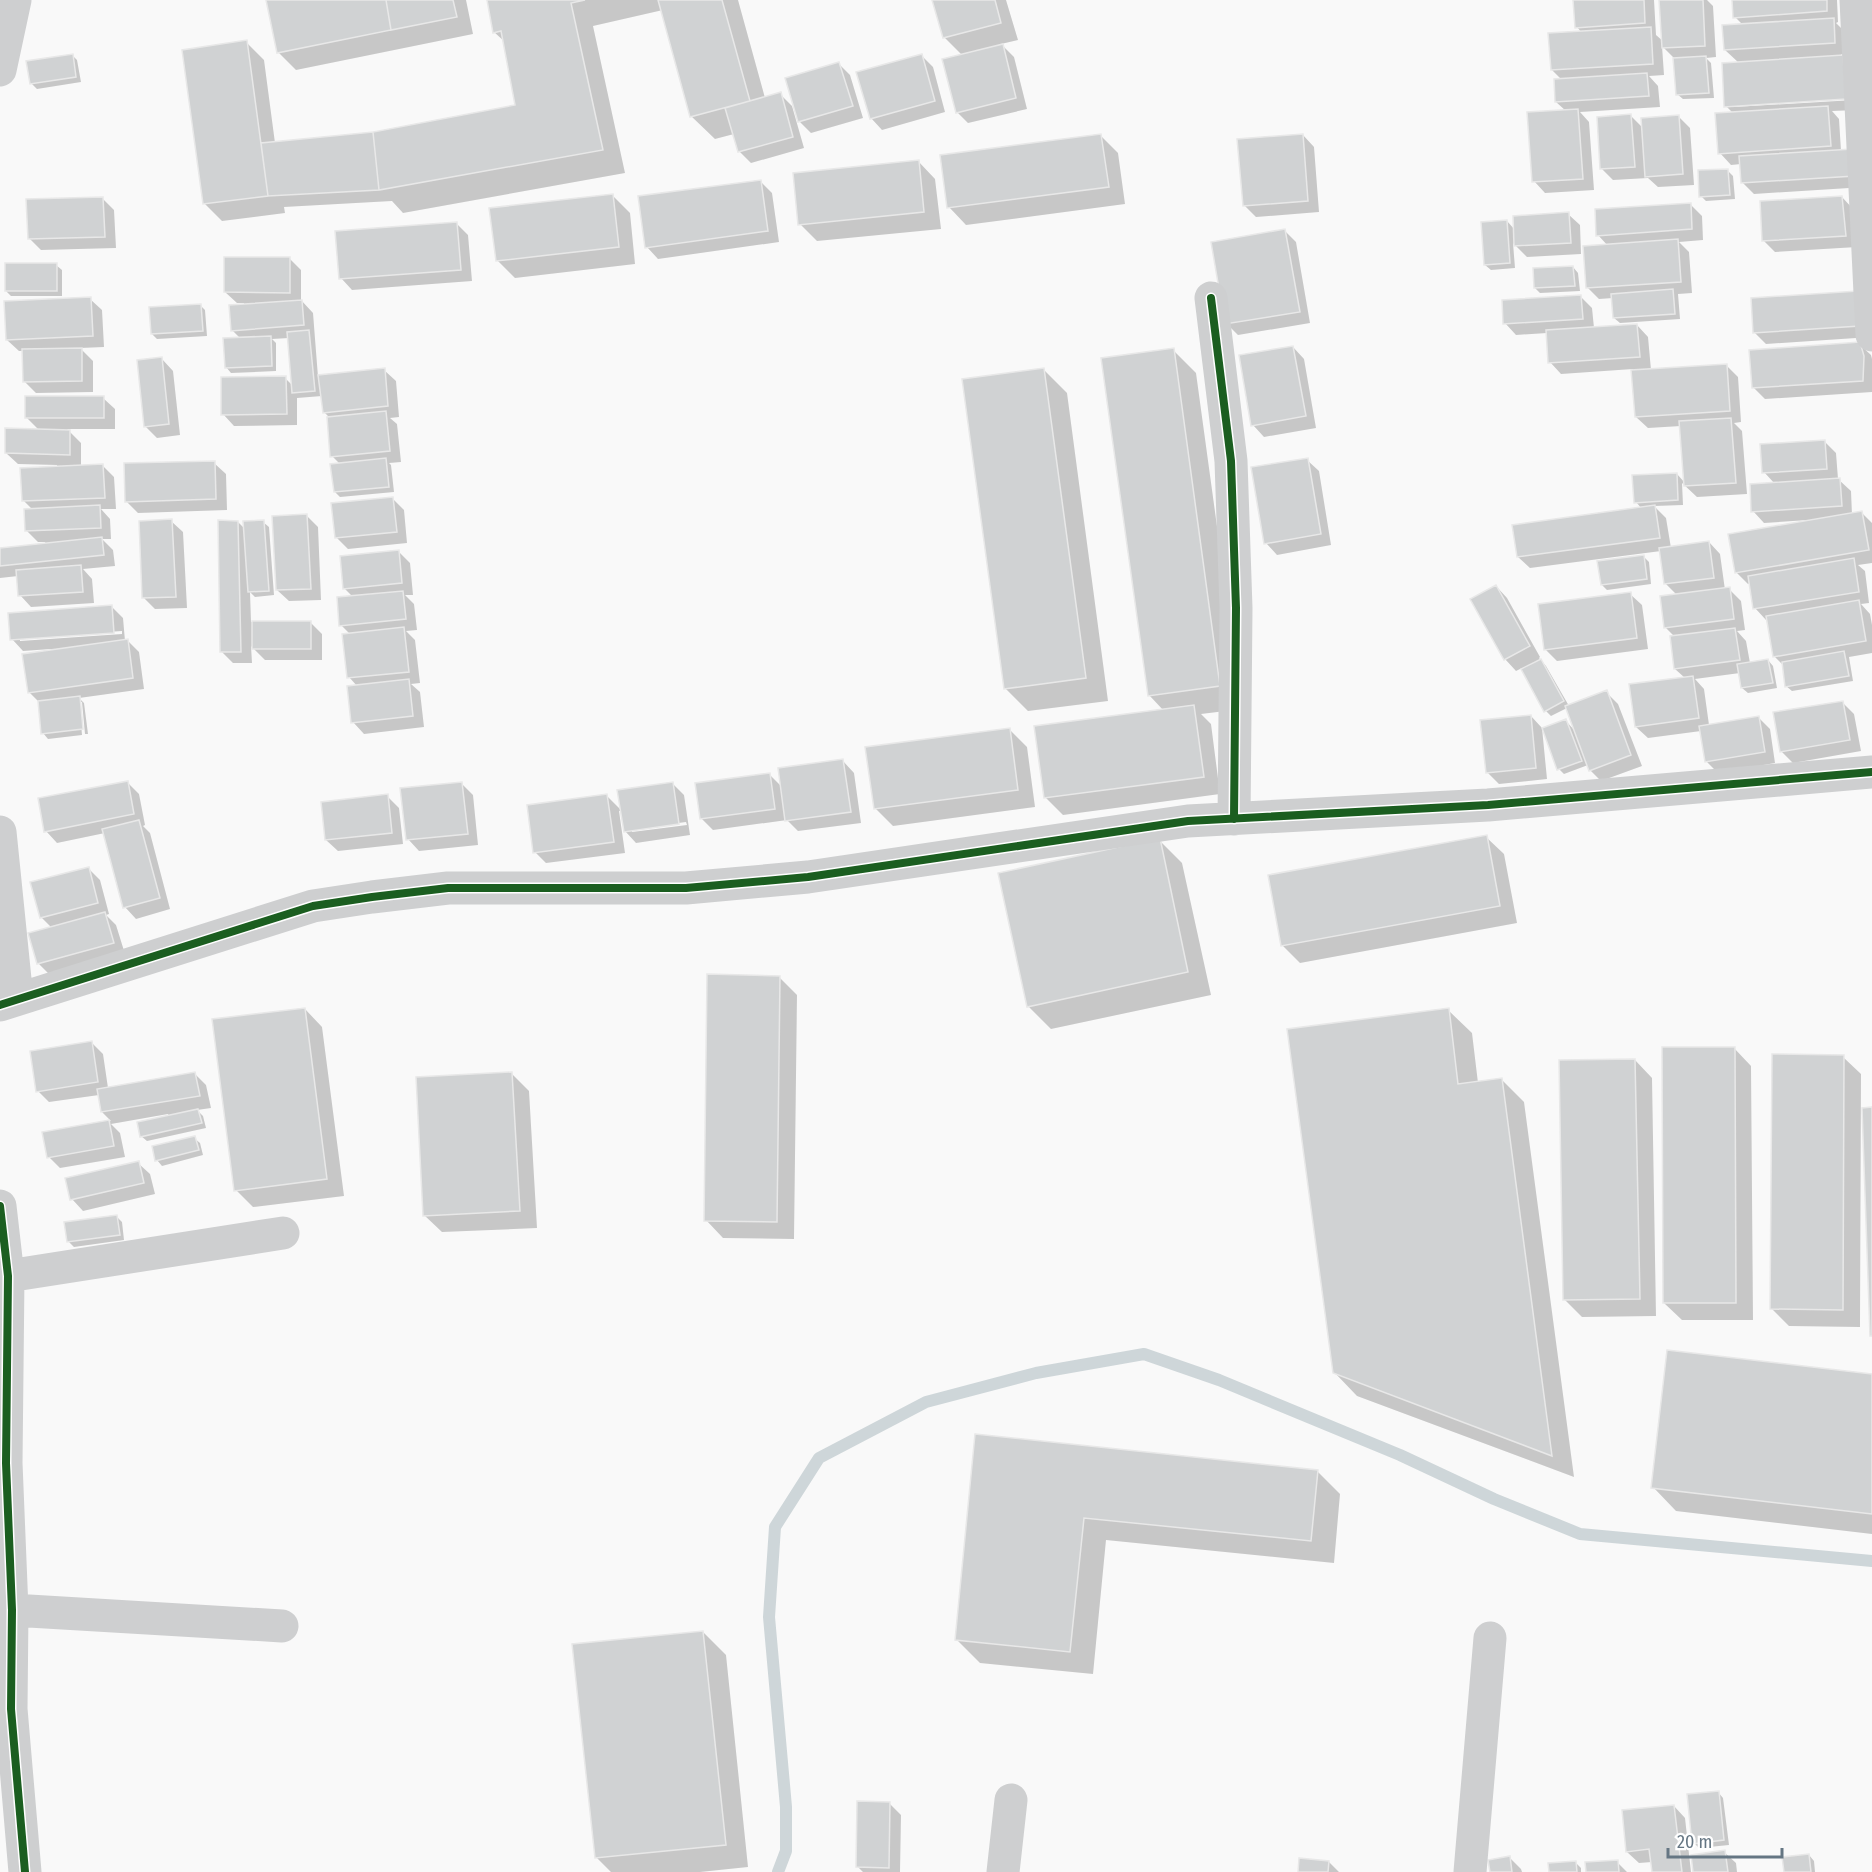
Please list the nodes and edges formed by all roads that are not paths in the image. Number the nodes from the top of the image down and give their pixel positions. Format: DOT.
graph roads {
  1 [pos="15,0"];
  2 [pos="1856,0"];
  3 [pos="0,70"];
  4 [pos="1211,298"];
  5 [pos="1872,334"];
  6 [pos="1872,772"];
  7 [pos="1234,819"];
  8 [pos="0,832"];
  9 [pos="9,1002"];
  10 [pos="0,1206"];
  11 [pos="283,1233"];
  12 [pos="8,1276"];
  13 [pos="12,1610"];
  14 [pos="282,1626"];
  15 [pos="1490,1638"];
  16 [pos="1011,1800"];
  17 [pos="26,1872"];
  18 [pos="1003,1872"];
  19 [pos="1470,1872"];
  1 -- 3 [label="street"];
  2 -- 5 [label="street"];
  4 -- 7 [label="street"];
  6 -- 7 [label="street"];
  7 -- 9 [label="street"];
  8 -- 9 [label="street"];
  10 -- 12 [label="street"];
  11 -- 12 [label="street"];
  12 -- 13 [label="street"];
  13 -- 14 [label="street"];
  13 -- 17 [label="street"];
  15 -- 19 [label="street"];
  16 -- 18 [label="street"];
}
